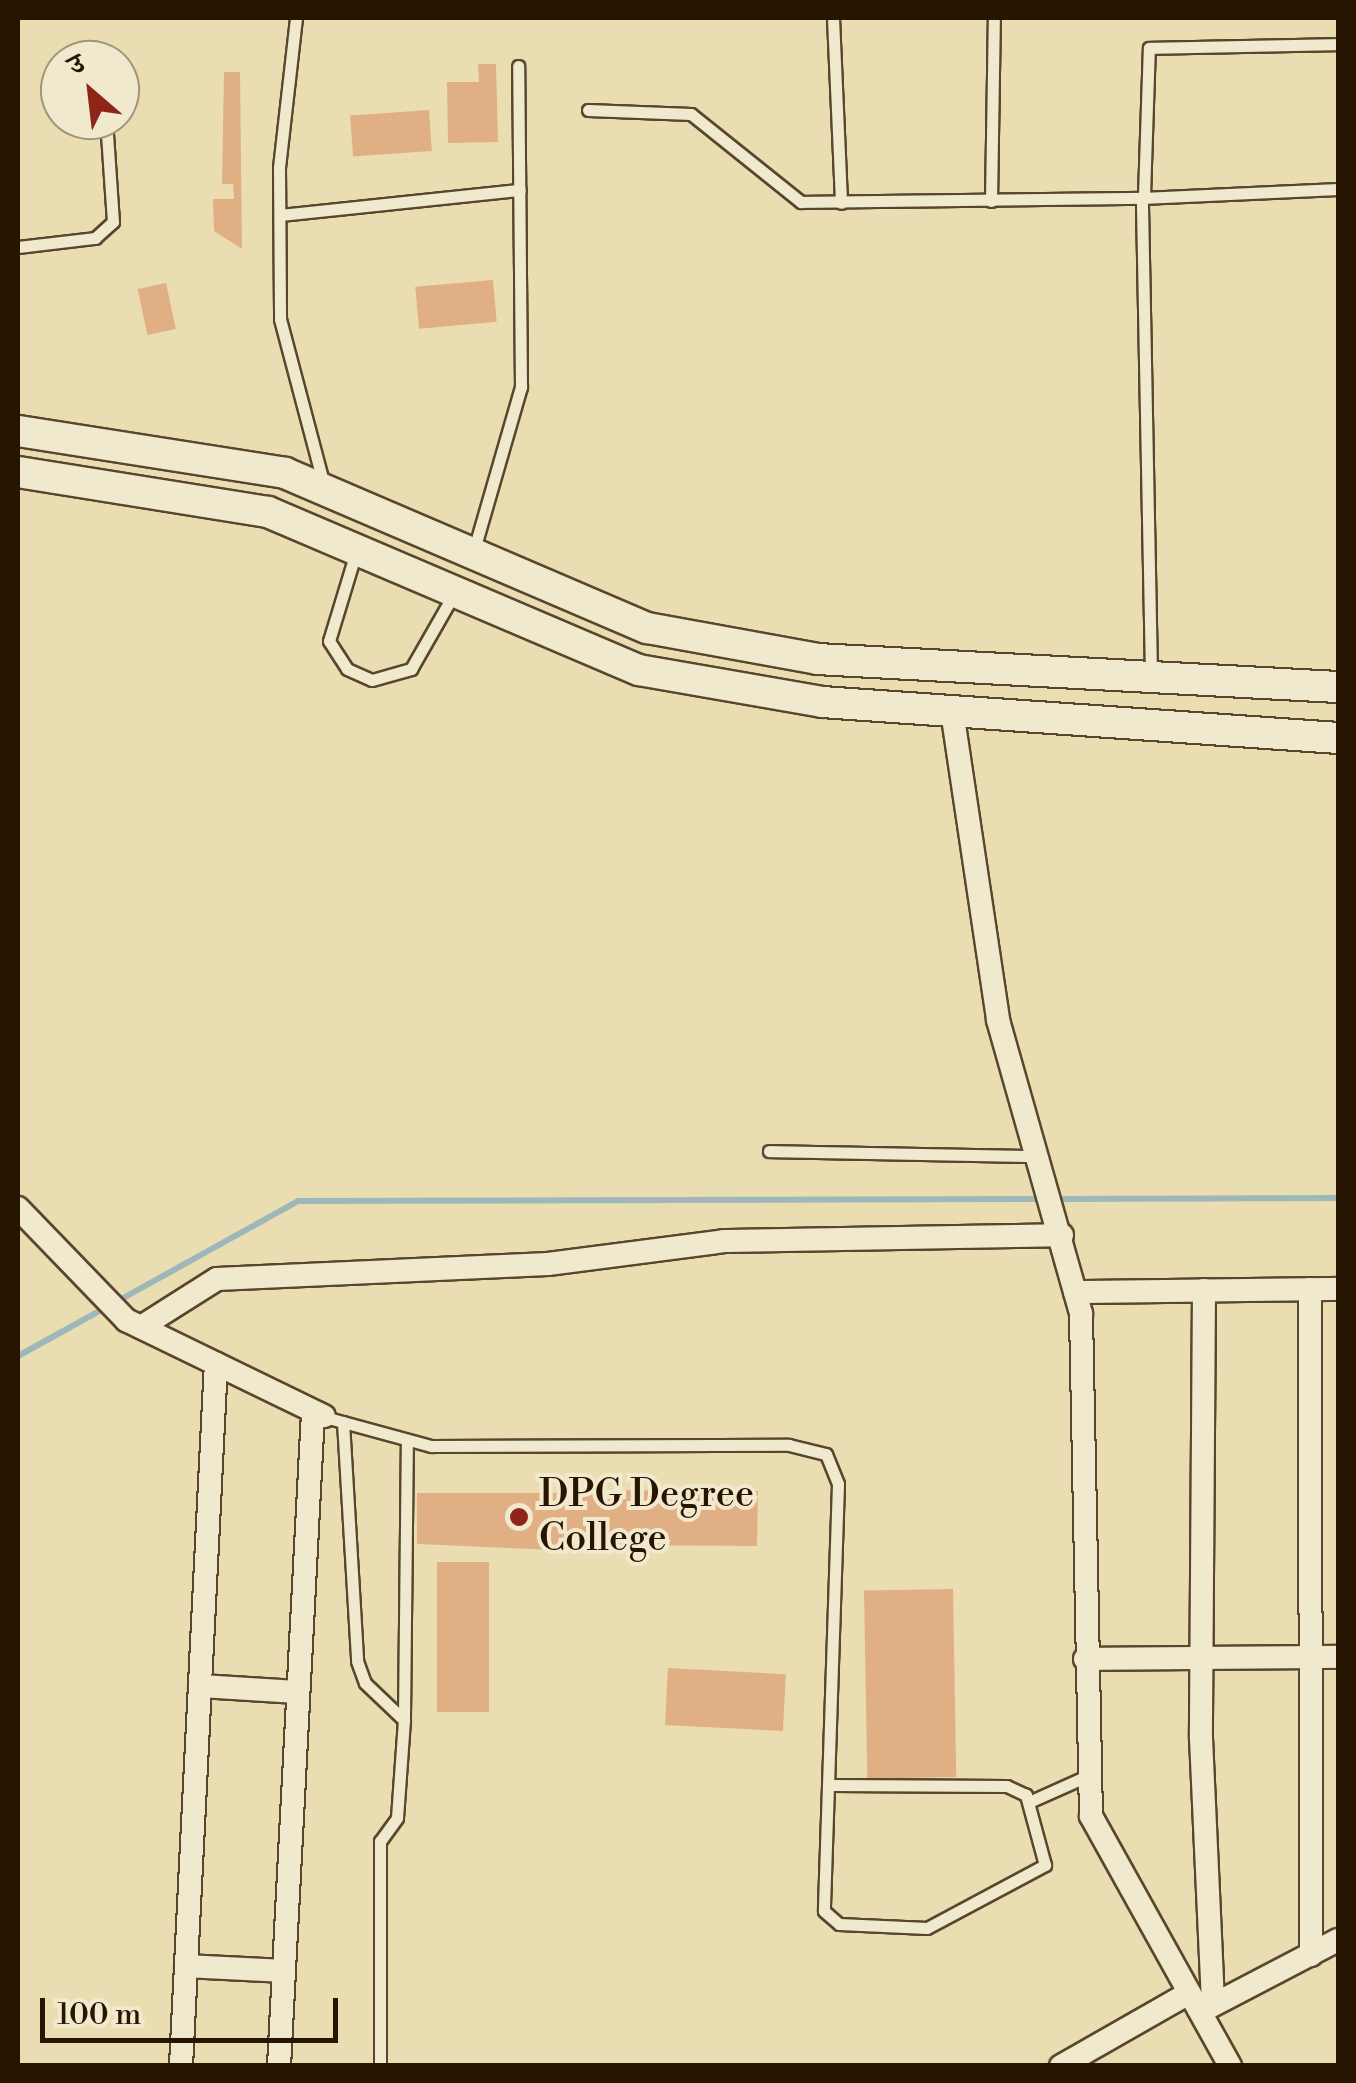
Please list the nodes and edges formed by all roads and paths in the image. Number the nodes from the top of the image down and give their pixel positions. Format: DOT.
graph roads {
  1 [pos="296,18"];
  2 [pos="834,18"];
  3 [pos="994,18"];
  4 [pos="1338,44"];
  5 [pos="518,66"];
  6 [pos="588,110"];
  7 [pos="107,140"];
  8 [pos="1338,189"];
  9 [pos="520,190"];
  10 [pos="1143,197"];
  11 [pos="991,201"];
  12 [pos="842,203"];
  13 [pos="281,215"];
  14 [pos="18,247"];
  15 [pos="18,431"];
  16 [pos="18,472"];
  17 [pos="324,490"];
  18 [pos="357,550"];
  19 [pos="472,553"];
  20 [pos="528,577"];
  21 [pos="455,592"];
  22 [pos="514,618"];
  23 [pos="1151,674"];
  24 [pos="1338,687"];
  25 [pos="952,712"];
  26 [pos="1338,738"];
  27 [pos="769,1151"];
  28 [pos="1034,1156"];
  29 [pos="18,1208"];
  30 [pos="1062,1235"];
  31 [pos="1338,1288"];
  32 [pos="1310,1289"];
  33 [pos="1204,1290"];
  34 [pos="1076,1292"];
  35 [pos="133,1324"];
  36 [pos="216,1364"];
  37 [pos="328,1418"];
  38 [pos="408,1442"];
  39 [pos="1307,1657"];
  40 [pos="1338,1657"];
  41 [pos="1085,1659"];
  42 [pos="1202,1659"];
  43 [pos="200,1686"];
  44 [pos="298,1692"];
  45 [pos="404,1720"];
  46 [pos="1086,1776"];
  47 [pos="832,1785"];
  48 [pos="1029,1802"];
  49 [pos="1338,1940"];
  50 [pos="1311,1955"];
  51 [pos="186,1966"];
  52 [pos="284,1971"];
  53 [pos="1200,2004"];
  54 [pos="180,2066"];
  55 [pos="279,2066"];
  56 [pos="380,2066"];
  57 [pos="1061,2066"];
  58 [pos="1230,2066"];
  1 -- 13 [label="lane"];
  2 -- 12 [label="lane"];
  3 -- 11 [label="lane"];
  4 -- 10 [label="lane"];
  5 -- 9 [label="lane"];
  6 -- 12 [label="lane"];
  7 -- 14 [label="lane"];
  8 -- 10 [label="lane"];
  9 -- 13 [label="lane"];
  9 -- 19 [label="lane"];
  10 -- 11 [label="lane"];
  10 -- 23 [label="lane"];
  11 -- 12 [label="lane"];
  13 -- 17 [label="lane"];
  15 -- 17 [label="main road"];
  16 -- 18 [label="main road"];
  17 -- 19 [label="main road"];
  18 -- 21 [label="main road"];
  18 -- 21 [label="lane"];
  19 -- 20 [label="main road"];
  20 -- 22 [label="main road"];
  20 -- 23 [label="main road"];
  21 -- 22 [label="main road"];
  22 -- 25 [label="main road"];
  23 -- 24 [label="main road"];
  25 -- 26 [label="main road"];
  25 -- 28 [label="street"];
  27 -- 28 [label="lane"];
  28 -- 30 [label="street"];
  29 -- 35 [label="street"];
  30 -- 34 [label="street"];
  30 -- 35 [label="street"];
  31 -- 32 [label="street"];
  32 -- 33 [label="street"];
  32 -- 39 [label="street"];
  33 -- 34 [label="street"];
  33 -- 42 [label="street"];
  34 -- 41 [label="street"];
  35 -- 36 [label="street"];
  36 -- 37 [label="street"];
  36 -- 43 [label="street"];
  37 -- 38 [label="lane"];
  37 -- 44 [label="street"];
  37 -- 45 [label="lane"];
  38 -- 45 [label="lane"];
  38 -- 47 [label="lane"];
  39 -- 40 [label="street"];
  39 -- 42 [label="street"];
  39 -- 50 [label="street"];
  41 -- 42 [label="street"];
  41 -- 46 [label="street"];
  42 -- 53 [label="street"];
  43 -- 44 [label="street"];
  43 -- 51 [label="street"];
  44 -- 52 [label="street"];
  45 -- 56 [label="lane"];
  46 -- 48 [label="lane"];
  46 -- 53 [label="street"];
  47 -- 48 [label="lane"];
  47 -- 48 [label="lane"];
  49 -- 50 [label="street"];
  50 -- 53 [label="street"];
  51 -- 52 [label="street"];
  51 -- 54 [label="street"];
  52 -- 55 [label="street"];
  53 -- 57 [label="street"];
  53 -- 58 [label="street"];
}
